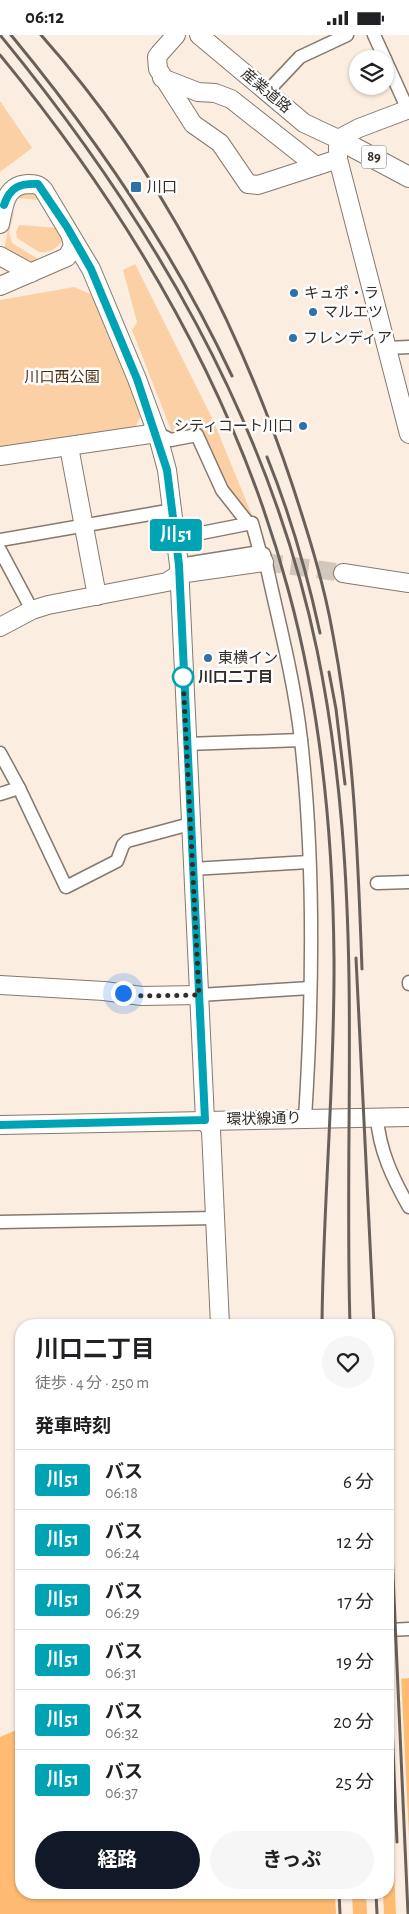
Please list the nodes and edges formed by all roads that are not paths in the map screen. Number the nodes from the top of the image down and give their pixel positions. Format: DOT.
graph roads {
  1 [pos="176,35"];
  2 [pos="199,35"];
  3 [pos="347,35"];
  4 [pos="374,35"];
  5 [pos="381,50"];
  6 [pos="162,78"];
  7 [pos="394,79"];
  8 [pos="267,92"];
  9 [pos="408,109"];
  10 [pos="338,139"];
  11 [pos="338,159"];
  12 [pos="316,166"];
  13 [pos="409,177"];
  14 [pos="0,224"];
  15 [pos="71,237"];
  16 [pos="0,256"];
  17 [pos="67,257"];
  18 [pos="31,273"];
  19 [pos="0,286"];
  20 [pos="104,300"];
  21 [pos="409,347"];
  22 [pos="387,348"];
  23 [pos="156,433"];
  24 [pos="409,434"];
  25 [pos="69,447"];
  26 [pos="0,456"];
  27 [pos="172,510"];
  28 [pos="248,523"];
  29 [pos="84,526"];
  30 [pos="176,538"];
  31 [pos="0,541"];
  32 [pos="0,551"];
  33 [pos="264,561"];
  34 [pos="179,573"];
  35 [pos="343,573"];
  36 [pos="409,583"];
  37 [pos="96,596"];
  38 [pos="32,610"];
  39 [pos="0,627"];
  40 [pos="301,739"];
  41 [pos="186,744"];
  42 [pos="0,753"];
  43 [pos="20,788"];
  44 [pos="0,794"];
  45 [pos="190,824"];
  46 [pos="309,862"];
  47 [pos="192,869"];
  48 [pos="409,882"];
  49 [pos="377,883"];
  50 [pos="0,985"];
  51 [pos="310,989"];
  52 [pos="199,995"];
  53 [pos="377,1117"];
  54 [pos="409,1117"];
  55 [pos="305,1118"];
  56 [pos="205,1120"];
  57 [pos="0,1125"];
  58 [pos="409,1207"];
  59 [pos="215,1218"];
  60 [pos="0,1222"];
  61 [pos="220,1319"];
  62 [pos="409,1629"];
  63 [pos="394,1630"];
  1 -- 6 [label="street"];
  2 -- 8 [label="street, 産業道路"];
  3 -- 8 [label="street"];
  4 -- 5 [label="street"];
  6 -- 12 [label="street"];
  6 -- 12 [label="street"];
  7 -- 9 [label="street"];
  8 -- 10 [label="street, 産業道路"];
  9 -- 10 [label="street"];
  10 -- 11 [label="street"];
  10 -- 13 [label="main road, 89"];
  11 -- 12 [label="street"];
  11 -- 22 [label="street"];
  14 -- 15 [label="street"];
  15 -- 17 [label="street"];
  15 -- 20 [label="street"];
  16 -- 18 [label="street"];
  17 -- 18 [label="street"];
  17 -- 20 [label="street"];
  18 -- 19 [label="street"];
  20 -- 23 [label="street"];
  21 -- 22 [label="street"];
  22 -- 24 [label="street"];
  23 -- 25 [label="street"];
  23 -- 27 [label="street"];
  23 -- 28 [label="street"];
  25 -- 26 [label="street"];
  25 -- 29 [label="street"];
  27 -- 29 [label="street"];
  27 -- 30 [label="street"];
  28 -- 30 [label="street"];
  28 -- 33 [label="street"];
  29 -- 31 [label="street"];
  29 -- 37 [label="street"];
  30 -- 34 [label="street"];
  32 -- 38 [label="street"];
  33 -- 34 [label="street"];
  33 -- 40 [label="street"];
  34 -- 37 [label="street"];
  34 -- 41 [label="street"];
  35 -- 36 [label="street"];
  37 -- 38 [label="street"];
  38 -- 39 [label="street"];
  40 -- 41 [label="street"];
  40 -- 46 [label="street"];
  41 -- 45 [label="street"];
  42 -- 43 [label="street"];
  43 -- 44 [label="street"];
  43 -- 45 [label="street"];
  45 -- 47 [label="street"];
  46 -- 47 [label="street"];
  46 -- 51 [label="street"];
  47 -- 52 [label="street"];
  48 -- 49 [label="street"];
  50 -- 52 [label="street"];
  51 -- 52 [label="street"];
  51 -- 55 [label="street"];
  52 -- 56 [label="street"];
  53 -- 54 [label="street, 環状線通り"];
  53 -- 55 [label="street, 環状線通り"];
  53 -- 58 [label="street"];
  55 -- 56 [label="street, 環状線通り"];
  56 -- 57 [label="street, 環状線通り"];
  56 -- 59 [label="street"];
  59 -- 60 [label="street"];
  59 -- 61 [label="street"];
  62 -- 63 [label="street"];
}
